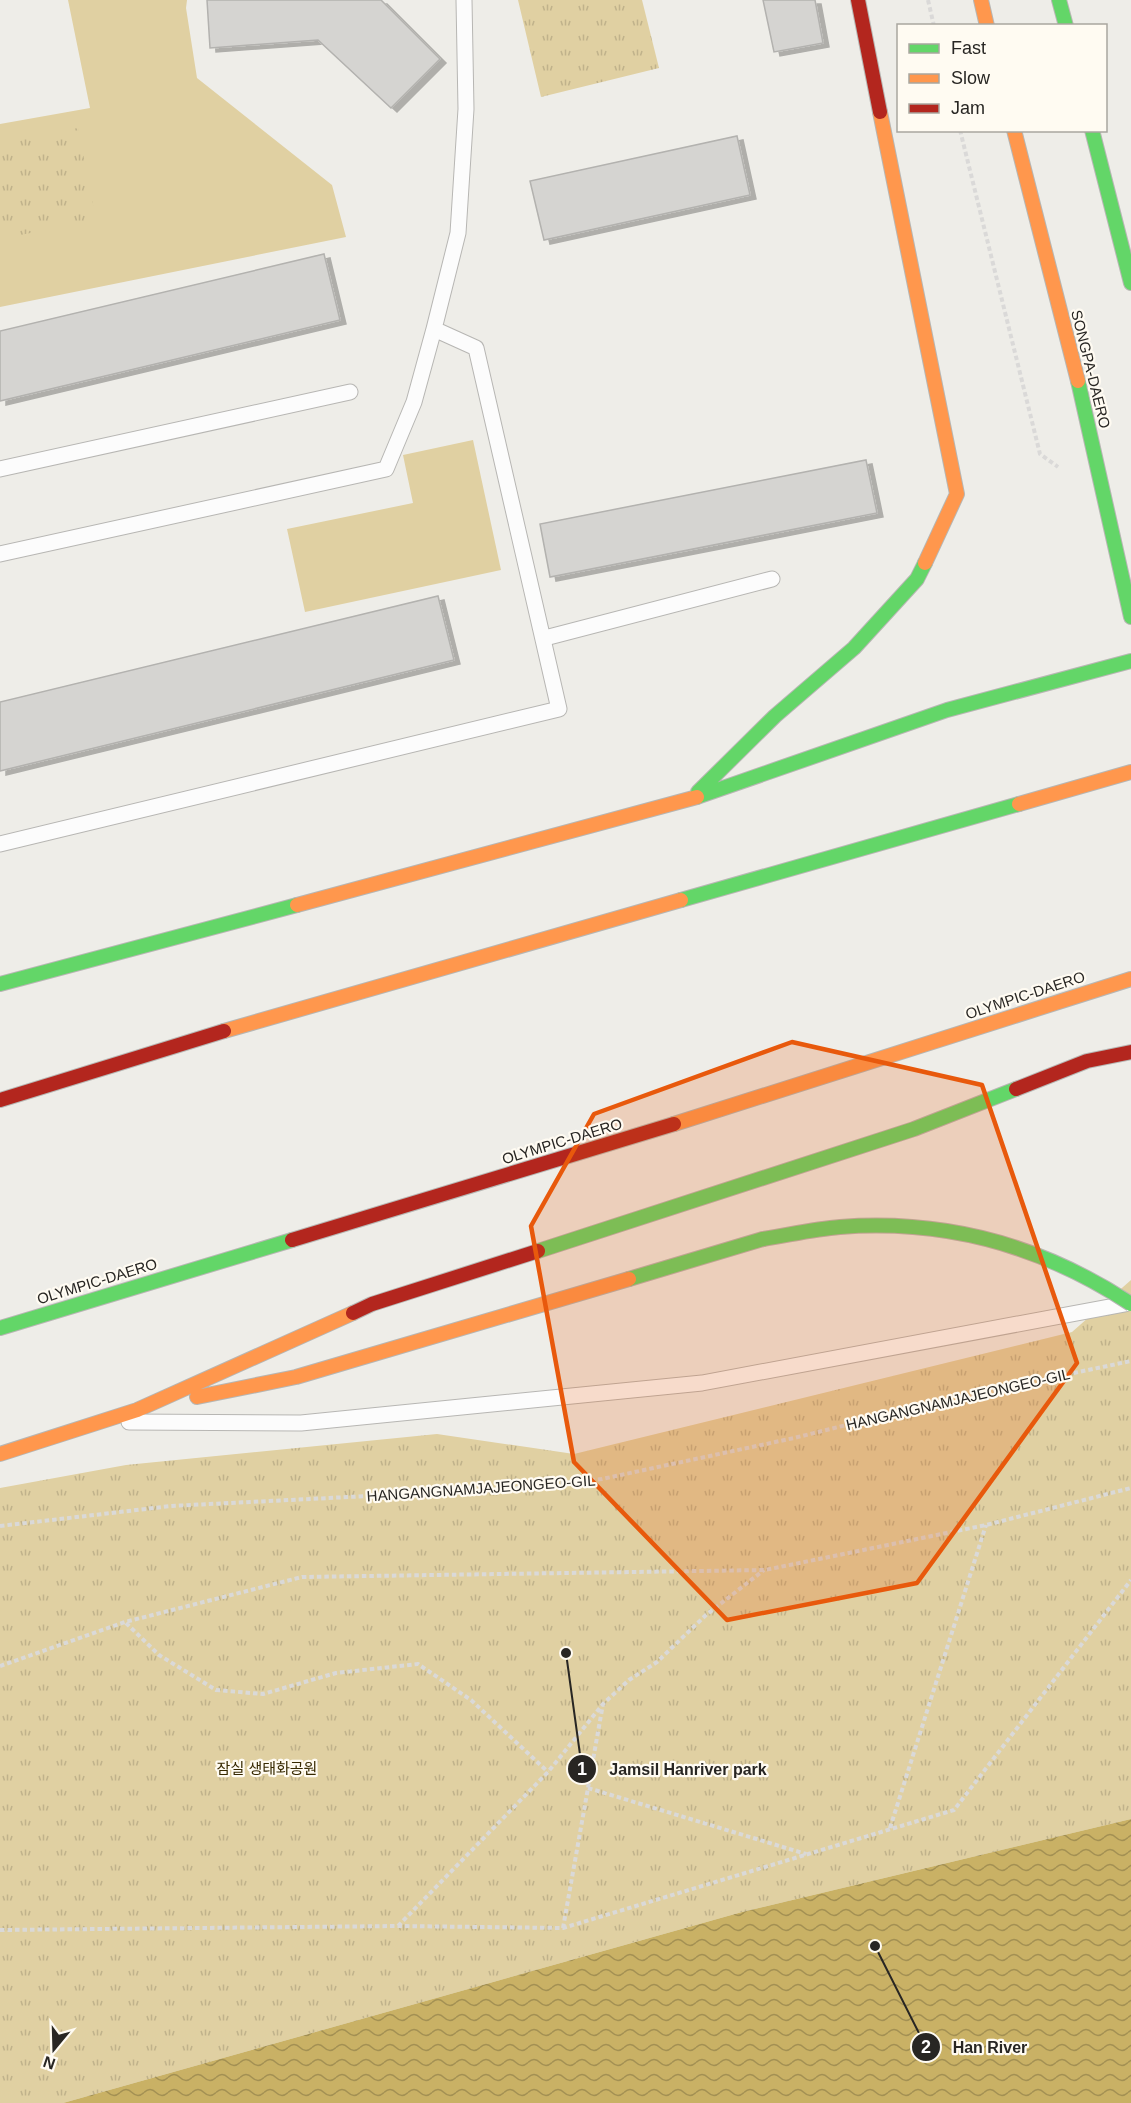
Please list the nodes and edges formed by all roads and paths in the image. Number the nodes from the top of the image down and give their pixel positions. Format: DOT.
graph roads {
  1 [pos="464,0"];
  2 [pos="858,0"];
  3 [pos="928,0"];
  4 [pos="981,0"];
  5 [pos="1059,0"];
  6 [pos="934,24"];
  7 [pos="987,24"];
  8 [pos="1065,24"];
  9 [pos="960,132"];
  10 [pos="1014,132"];
  11 [pos="1093,132"];
  12 [pos="1131,284"];
  13 [pos="434,330"];
  14 [pos="350,392"];
  15 [pos="1059,467"];
  16 [pos="0,469"];
  17 [pos="0,554"];
  18 [pos="772,579"];
  19 [pos="1131,617"];
  20 [pos="544,638"];
  21 [pos="1131,661"];
  22 [pos="1131,772"];
  23 [pos="692,799"];
  24 [pos="0,844"];
  25 [pos="1131,979"];
  26 [pos="0,984"];
  27 [pos="1131,1052"];
  28 [pos="0,1100"];
  29 [pos="1131,1303"];
  30 [pos="0,1328"];
  31 [pos="1131,1361"];
  32 [pos="137,1410"];
  33 [pos="105,1422"];
  34 [pos="0,1454"];
  35 [pos="1131,1488"];
  36 [pos="986,1525"];
  37 [pos="0,1526"];
  38 [pos="765,1570"];
  39 [pos="1131,1580"];
  40 [pos="125,1622"];
  41 [pos="0,1666"];
  42 [pos="603,1704"];
  43 [pos="548,1772"];
  44 [pos="588,1788"];
  45 [pos="890,1829"];
  46 [pos="807,1854"];
  47 [pos="398,1926"];
  48 [pos="563,1928"];
  49 [pos="0,1930"];
  1 -- 13 [label="lane"];
  2 -- 23 [label="main road"];
  3 -- 6 [label="path"];
  4 -- 7 [label="main road"];
  5 -- 8 [label="main road"];
  9 -- 15 [label="path"];
  10 -- 19 [label="main road, SONGPA-DAERO"];
  11 -- 12 [label="main road"];
  13 -- 17 [label="lane"];
  13 -- 20 [label="lane"];
  14 -- 16 [label="lane"];
  18 -- 20 [label="lane"];
  20 -- 24 [label="lane"];
  21 -- 23 [label="main road"];
  22 -- 28 [label="main road"];
  23 -- 26 [label="main road"];
  25 -- 30 [label="main road, OLYMPIC-DAERO"];
  27 -- 32 [label="main road"];
  29 -- 32 [label="main road, bridge"];
  29 -- 33 [label="lane"];
  31 -- 37 [label="path, HANGANGNAMJAJEONGEO-GIL"];
  32 -- 33 [label="main road"];
  33 -- 34 [label="main road"];
  35 -- 36 [label="path"];
  36 -- 38 [label="path"];
  36 -- 45 [label="path"];
  38 -- 40 [label="path"];
  38 -- 42 [label="path"];
  39 -- 45 [label="path"];
  40 -- 41 [label="path"];
  40 -- 43 [label="path"];
  42 -- 43 [label="path"];
  42 -- 44 [label="path"];
  43 -- 47 [label="path"];
  44 -- 46 [label="path"];
  44 -- 48 [label="path"];
  45 -- 46 [label="path"];
  46 -- 48 [label="path"];
  47 -- 48 [label="path"];
  47 -- 49 [label="path"];
}
